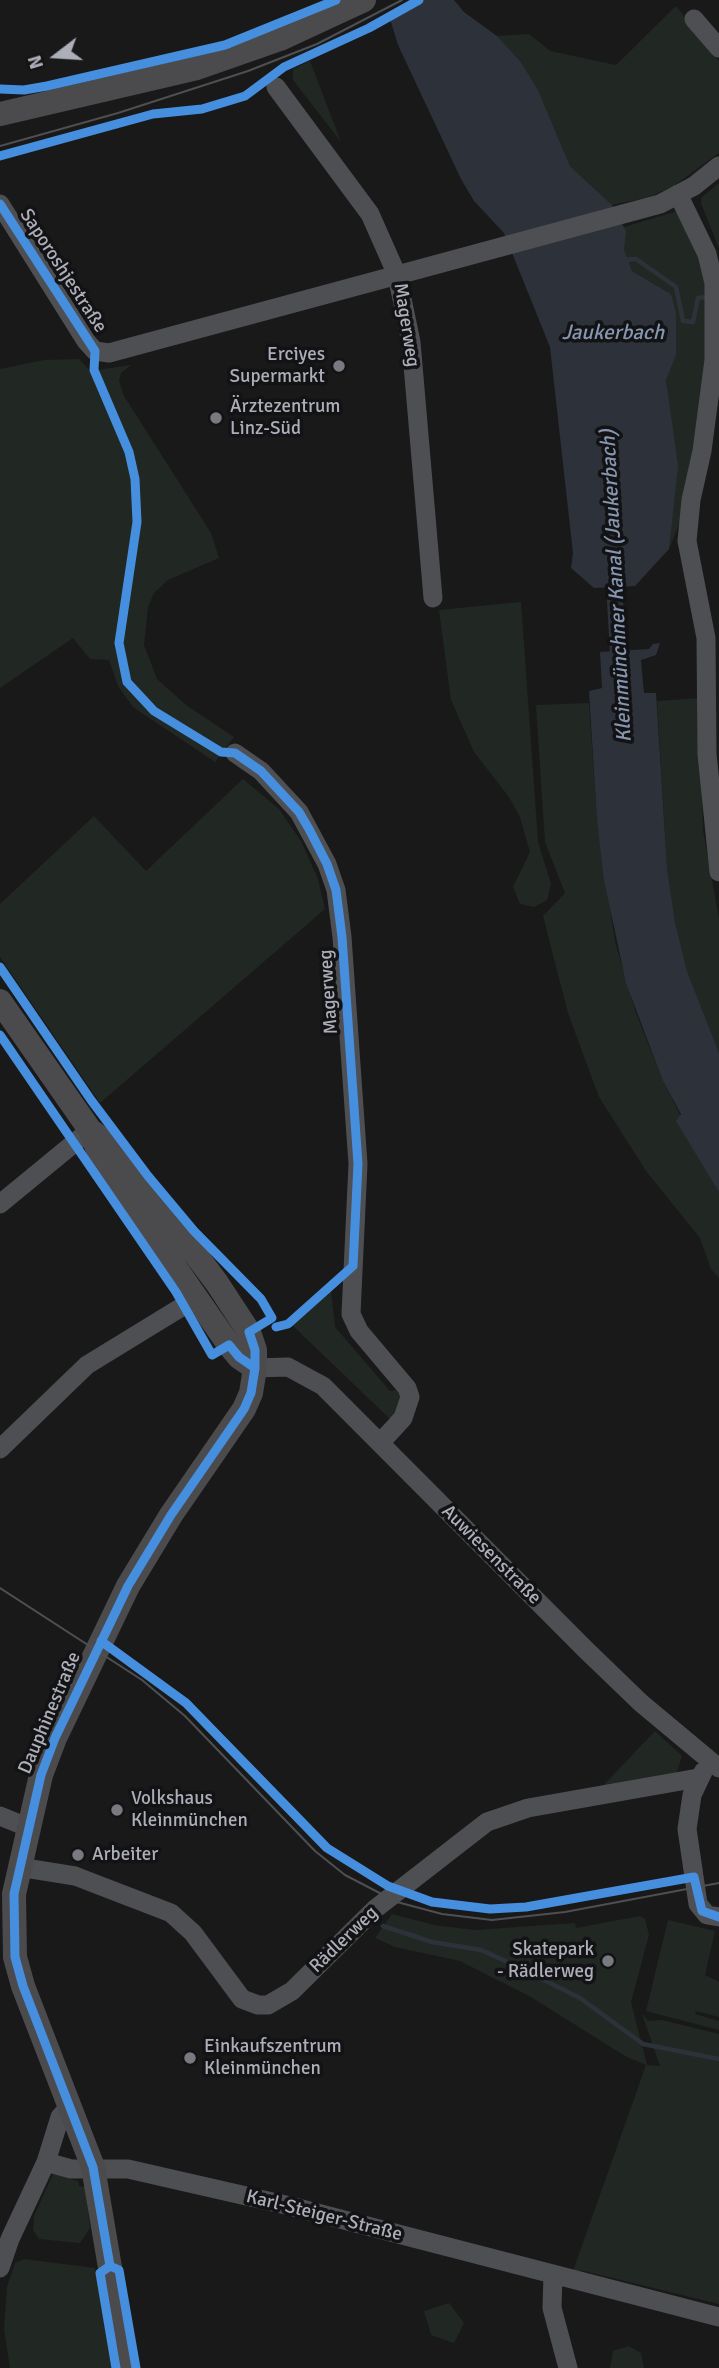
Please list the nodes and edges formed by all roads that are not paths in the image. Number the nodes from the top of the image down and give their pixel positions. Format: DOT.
graph roads {
  1 [pos="358,3"];
  2 [pos="694,19"];
  3 [pos="719,48"];
  4 [pos="276,87"];
  5 [pos="0,114"];
  6 [pos="719,166"];
  7 [pos="678,194"];
  8 [pos="0,204"];
  9 [pos="397,275"];
  10 [pos="711,456"];
  11 [pos="433,598"];
  12 [pos="235,753"];
  13 [pos="719,872"];
  14 [pos="0,1000"];
  15 [pos="90,1130"];
  16 [pos="0,1204"];
  17 [pos="198,1297"];
  18 [pos="255,1367"];
  19 [pos="381,1442"];
  20 [pos="0,1449"];
  21 [pos="709,1769"];
  22 [pos="0,1816"];
  23 [pos="27,1827"];
  24 [pos="19,1867"];
  25 [pos="7,1893"];
  26 [pos="719,1917"];
  27 [pos="71,2105"];
  28 [pos="46,2162"];
  29 [pos="93,2168"];
  30 [pos="0,2268"];
  31 [pos="553,2274"];
  32 [pos="719,2316"];
  33 [pos="127,2368"];
  34 [pos="568,2368"];
  1 -- 5 [label="main road"];
  2 -- 3 [label="street"];
  4 -- 9 [label="street, Magerweg"];
  6 -- 7 [label="street, Saporoshjestraße"];
  7 -- 9 [label="street, Saporoshjestraße"];
  7 -- 10 [label="street"];
  8 -- 9 [label="street, Saporoshjestraße"];
  9 -- 11 [label="street, Magerweg"];
  10 -- 13 [label="street"];
  12 -- 19 [label="street, Magerweg"];
  14 -- 15 [label="main road, Dauphinestraße"];
  15 -- 16 [label="street"];
  15 -- 17 [label="main road, Dauphinestraße"];
  15 -- 18 [label="main road, Dauphinestraße"];
  17 -- 18 [label="main road, Dauphinestraße"];
  17 -- 20 [label="street"];
  18 -- 19 [label="street, Auwiesenstraße"];
  18 -- 23 [label="main road, Dauphinestraße"];
  19 -- 21 [label="street, Auwiesenstraße"];
  21 -- 24 [label="street, Rädlerweg"];
  21 -- 26 [label="street"];
  22 -- 23 [label="street"];
  23 -- 24 [label="main road, Dauphinestraße"];
  24 -- 25 [label="main road, Dauphinestraße"];
  25 -- 27 [label="main road, Dauphinestraße"];
  27 -- 28 [label="street"];
  27 -- 29 [label="main road, Dauphinestraße"];
  28 -- 29 [label="street"];
  28 -- 30 [label="street"];
  29 -- 31 [label="street, Karl-Steiger-Straße"];
  29 -- 33 [label="main road, Dauphinestraße"];
  31 -- 32 [label="street, Karl-Steiger-Straße"];
  31 -- 34 [label="street"];
}
